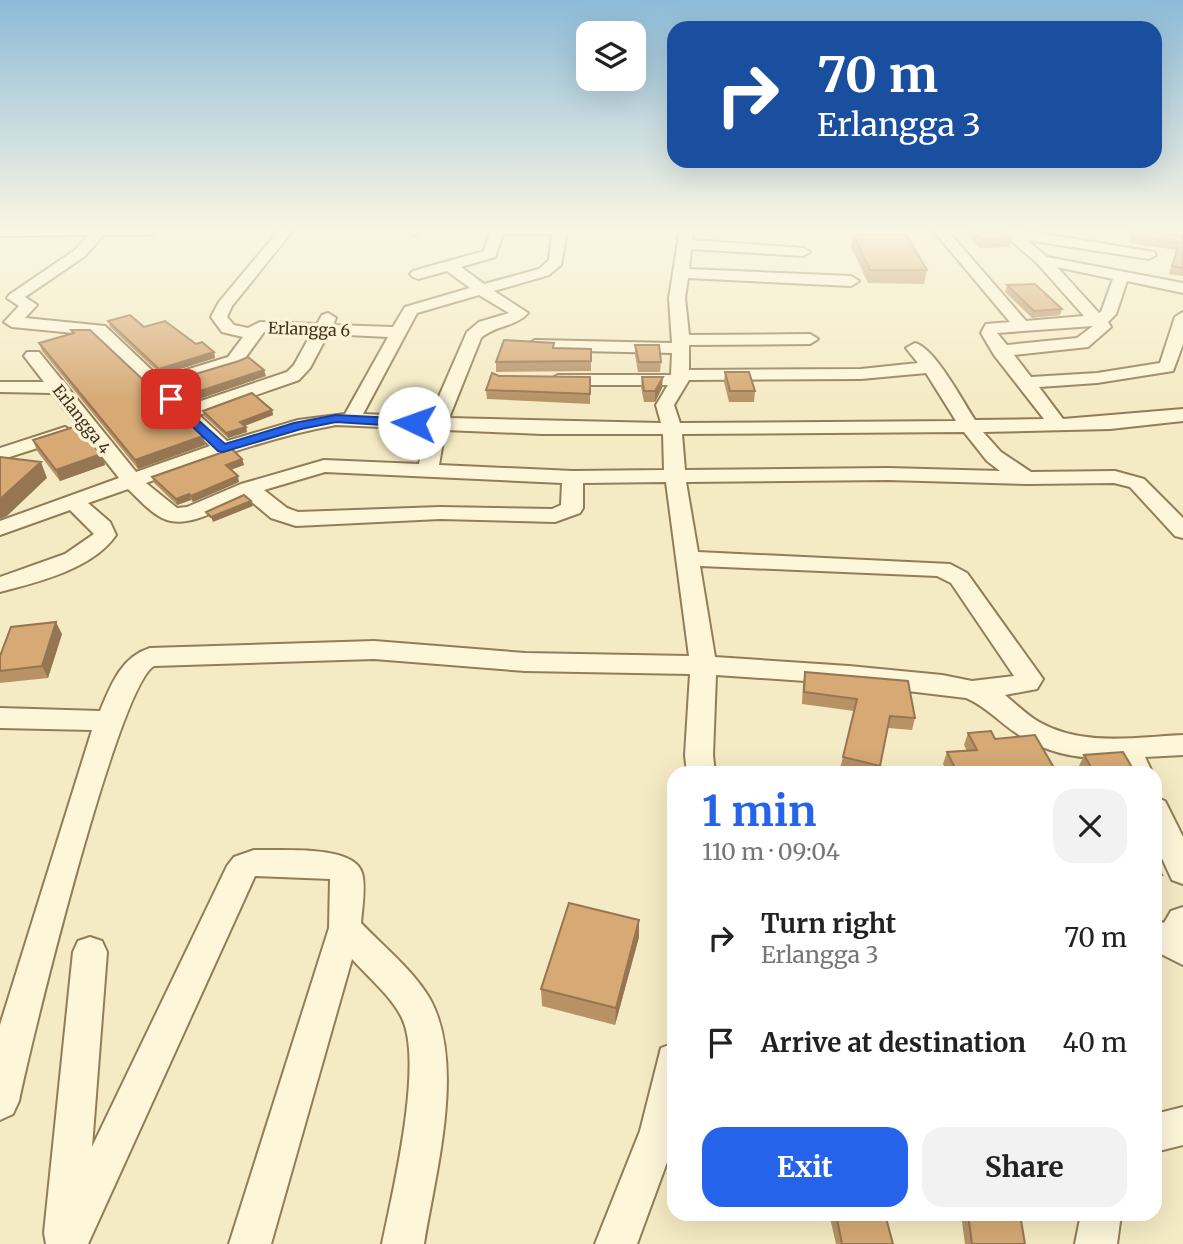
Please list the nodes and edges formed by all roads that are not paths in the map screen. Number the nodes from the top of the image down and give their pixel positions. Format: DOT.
graph roads {
  1 [pos="28,287"];
  2 [pos="240,287"];
  3 [pos="477,287"];
  4 [pos="487,287"];
  5 [pos="678,287"];
  6 [pos="989,287"];
  7 [pos="1067,287"];
  8 [pos="1117,287"];
  9 [pos="0,289"];
  10 [pos="480,289"];
  11 [pos="23,290"];
  12 [pos="1183,317"];
  13 [pos="1098,321"];
  14 [pos="326,322"];
  15 [pos="1021,325"];
  16 [pos="400,332"];
  17 [pos="254,333"];
  18 [pos="810,339"];
  19 [pos="681,344"];
  20 [pos="535,345"];
  21 [pos="609,346"];
  22 [pos="915,348"];
  23 [pos="1000,351"];
  24 [pos="33,356"];
  25 [pos="931,367"];
  26 [pos="680,378"];
  27 [pos="540,379"];
  28 [pos="608,381"];
  29 [pos="1025,383"];
  30 [pos="157,385"];
  31 [pos="0,387"];
  32 [pos="57,388"];
  33 [pos="185,413"];
  34 [pos="1183,415"];
  35 [pos="351,419"];
  36 [pos="437,424"];
  37 [pos="1058,425"];
  38 [pos="86,426"];
  39 [pos="969,427"];
  40 [pos="672,429"];
  41 [pos="223,449"];
  42 [pos="0,454"];
  43 [pos="427,472"];
  44 [pos="675,475"];
  45 [pos="573,477"];
  46 [pos="1028,478"];
  47 [pos="132,481"];
  48 [pos="248,488"];
  49 [pos="74,502"];
  50 [pos="0,528"];
  51 [pos="1183,531"];
  52 [pos="688,559"];
  53 [pos="0,585"];
  54 [pos="703,665"];
  55 [pos="972,690"];
  56 [pos="0,718"];
  57 [pos="108,721"];
  58 [pos="1183,746"];
  59 [pos="1127,748"];
  60 [pos="700,766"];
  61 [pos="1135,766"];
  62 [pos="1162,824"];
  63 [pos="1183,871"];
  64 [pos="345,928"];
  65 [pos="90,952"];
  66 [pos="0,1101"];
  67 [pos="1183,1126"];
  68 [pos="1162,1131"];
  69 [pos="666,1132"];
  70 [pos="1100,1221"];
  71 [pos="65,1244"];
  72 [pos="250,1244"];
  73 [pos="403,1244"];
  74 [pos="616,1244"];
  75 [pos="1096,1244"];
  1 -- 11 [label="street"];
  2 -- 17 [label="street"];
  3 -- 10 [label="street"];
  4 -- 10 [label="street"];
  5 -- 19 [label="street"];
  6 -- 15 [label="street"];
  7 -- 13 [label="street"];
  8 -- 13 [label="street"];
  9 -- 11 [label="street"];
  10 -- 16 [label="street"];
  10 -- 36 [label="street"];
  11 -- 30 [label="street"];
  12 -- 29 [label="street"];
  13 -- 15 [label="street"];
  13 -- 23 [label="street"];
  14 -- 16 [label="street, Erlangga 6"];
  14 -- 17 [label="street, Erlangga 6"];
  14 -- 33 [label="street"];
  15 -- 23 [label="street"];
  16 -- 35 [label="street"];
  17 -- 30 [label="street, Erlangga 6"];
  18 -- 19 [label="street"];
  19 -- 21 [label="street"];
  19 -- 26 [label="street"];
  20 -- 21 [label="street"];
  21 -- 28 [label="street"];
  22 -- 25 [label="street"];
  23 -- 29 [label="street"];
  24 -- 32 [label="street, Erlangga 4"];
  25 -- 26 [label="street"];
  25 -- 39 [label="street"];
  26 -- 28 [label="street"];
  26 -- 40 [label="street"];
  27 -- 28 [label="street"];
  29 -- 37 [label="street"];
  30 -- 33 [label="street"];
  31 -- 32 [label="street"];
  32 -- 38 [label="street, Erlangga 4"];
  33 -- 41 [label="street"];
  34 -- 37 [label="street"];
  35 -- 36 [label="street"];
  35 -- 41 [label="street"];
  36 -- 40 [label="street"];
  36 -- 43 [label="street"];
  37 -- 39 [label="street"];
  38 -- 42 [label="street"];
  38 -- 47 [label="street, Erlangga 4"];
  39 -- 40 [label="street"];
  39 -- 46 [label="street"];
  40 -- 44 [label="street"];
  41 -- 47 [label="street"];
  43 -- 45 [label="street"];
  43 -- 48 [label="street"];
  44 -- 45 [label="street"];
  44 -- 46 [label="street"];
  44 -- 52 [label="street"];
  45 -- 48 [label="street"];
  46 -- 51 [label="street"];
  47 -- 48 [label="street, Erlangga 4"];
  47 -- 49 [label="street"];
  49 -- 50 [label="street"];
  49 -- 53 [label="street"];
  52 -- 54 [label="street"];
  52 -- 55 [label="street"];
  54 -- 55 [label="street"];
  54 -- 57 [label="street"];
  54 -- 60 [label="street"];
  55 -- 59 [label="street"];
  56 -- 57 [label="street"];
  57 -- 66 [label="street"];
  58 -- 59 [label="street"];
  59 -- 61 [label="street"];
  62 -- 63 [label="street"];
  64 -- 71 [label="street"];
  64 -- 72 [label="street"];
  64 -- 73 [label="street"];
  65 -- 71 [label="street"];
  67 -- 68 [label="street"];
  69 -- 74 [label="street"];
  70 -- 75 [label="street"];
}
